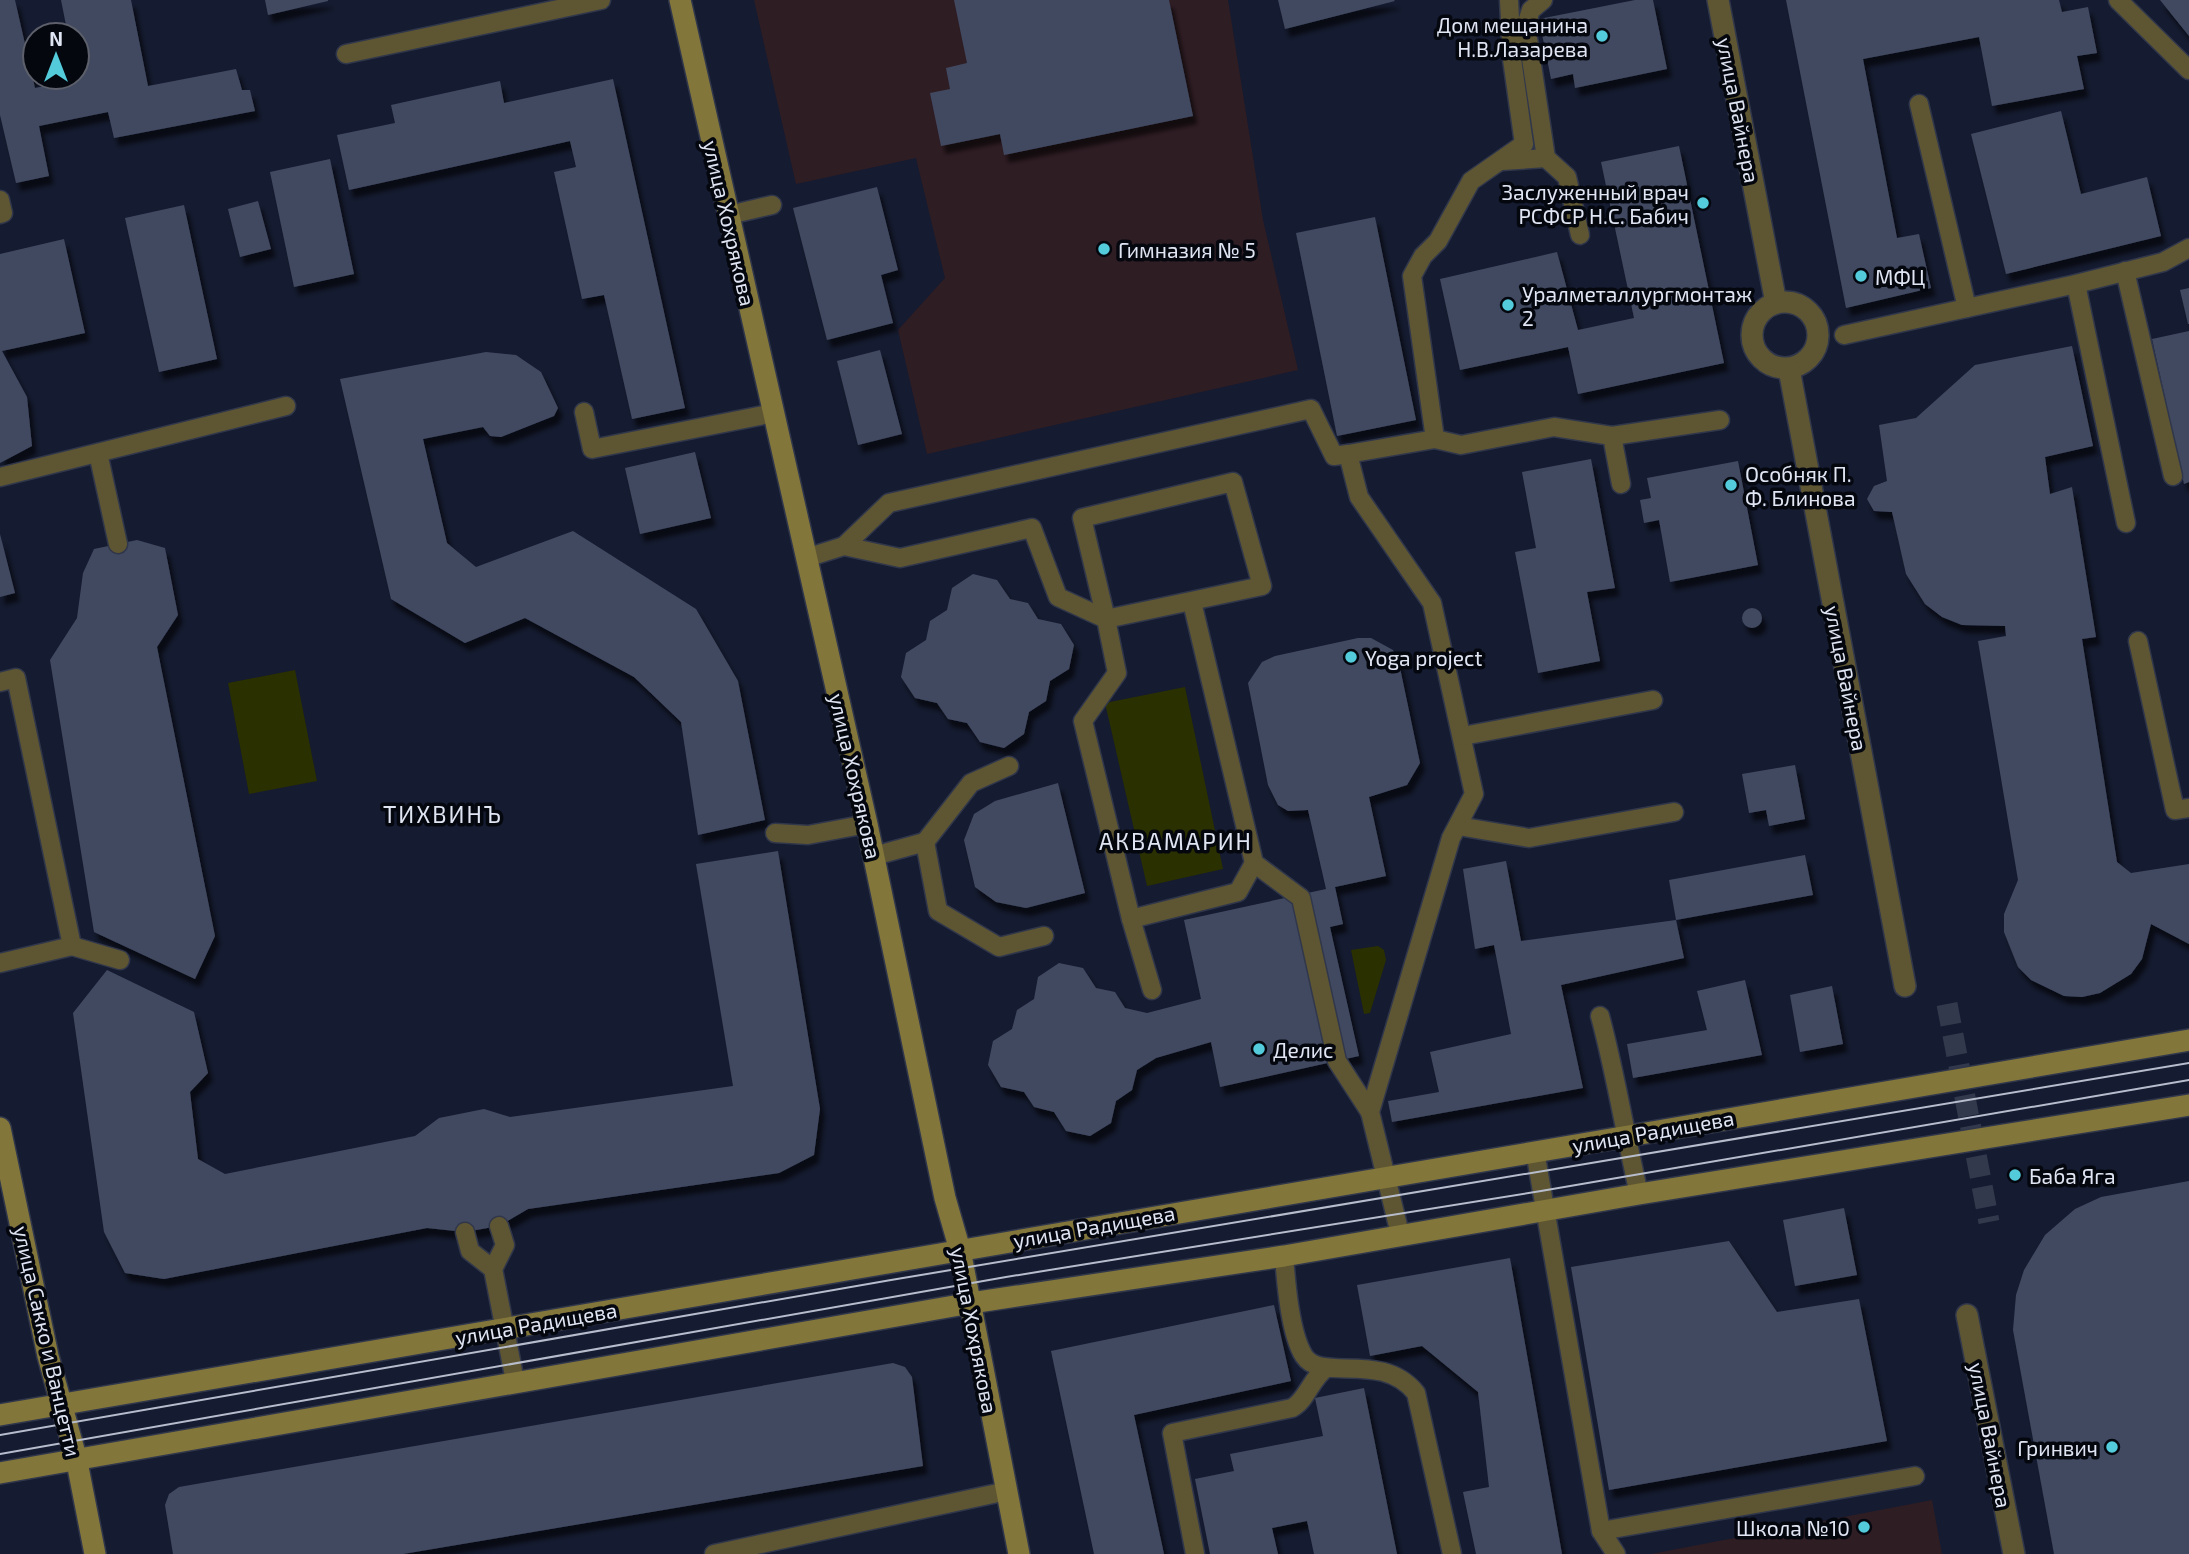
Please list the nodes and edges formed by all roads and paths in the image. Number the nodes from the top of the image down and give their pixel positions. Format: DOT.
graph roads {
  1 [pos="601,0"];
  2 [pos="680,0"];
  3 [pos="1510,0"];
  4 [pos="1543,0"];
  5 [pos="1717,0"];
  6 [pos="2118,0"];
  7 [pos="346,54"];
  8 [pos="2189,70"];
  9 [pos="1919,104"];
  10 [pos="1546,158"];
  11 [pos="1499,161"];
  12 [pos="0,200"];
  13 [pos="772,205"];
  14 [pos="0,214"];
  15 [pos="729,215"];
  16 [pos="1580,234"];
  17 [pos="2189,248"];
  18 [pos="2125,271"];
  19 [pos="2076,284"];
  20 [pos="1776,303"];
  21 [pos="1967,308"];
  22 [pos="1844,335"];
  23 [pos="1789,369"];
  24 [pos="286,406"];
  25 [pos="584,412"];
  26 [pos="774,413"];
  27 [pos="1720,420"];
  28 [pos="1612,436"];
  29 [pos="1435,439"];
  30 [pos="98,453"];
  31 [pos="1348,454"];
  32 [pos="2173,476"];
  33 [pos="0,477"];
  34 [pos="1621,484"];
  35 [pos="2126,523"];
  36 [pos="118,544"];
  37 [pos="844,546"];
  38 [pos="806,558"];
  39 [pos="1192,602"];
  40 [pos="1106,619"];
  41 [pos="2138,642"];
  42 [pos="0,682"];
  43 [pos="1653,700"];
  44 [pos="1463,736"];
  45 [pos="1009,766"];
  46 [pos="2189,807"];
  47 [pos="1674,812"];
  48 [pos="867,824"];
  49 [pos="1458,826"];
  50 [pos="775,833"];
  51 [pos="925,842"];
  52 [pos="874,856"];
  53 [pos="1254,863"];
  54 [pos="1131,919"];
  55 [pos="1044,936"];
  56 [pos="72,946"];
  57 [pos="120,960"];
  58 [pos="0,963"];
  59 [pos="1905,986"];
  60 [pos="1152,990"];
  61 [pos="1600,1016"];
  62 [pos="2189,1040"];
  63 [pos="2189,1105"];
  64 [pos="1370,1112"];
  65 [pos="0,1128"];
  66 [pos="1626,1136"];
  67 [pos="1535,1152"];
  68 [pos="1387,1177"];
  69 [pos="1639,1194"];
  70 [pos="1545,1211"];
  71 [pos="499,1226"];
  72 [pos="465,1231"];
  73 [pos="1400,1234"];
  74 [pos="960,1250"];
  75 [pos="1284,1255"];
  76 [pos="493,1269"];
  77 [pos="971,1303"];
  78 [pos="1967,1315"];
  79 [pos="505,1328"];
  80 [pos="1326,1368"];
  81 [pos="515,1381"];
  82 [pos="61,1404"];
  83 [pos="0,1415"];
  84 [pos="76,1457"];
  85 [pos="0,1473"];
  86 [pos="1915,1476"];
  87 [pos="1007,1491"];
  88 [pos="1601,1531"];
  89 [pos="95,1554"];
  90 [pos="715,1554"];
  91 [pos="1019,1554"];
  92 [pos="1195,1554"];
  93 [pos="1452,1554"];
  94 [pos="1616,1554"];
  95 [pos="2014,1554"];
  1 -- 7 [label="lane"];
  2 -- 15 [label="street, улица Хохрякова"];
  3 -- 11 [label="lane"];
  4 -- 10 [label="lane"];
  5 -- 20 [label="street, улица Вайнера"];
  6 -- 8 [label="lane"];
  9 -- 21 [label="lane"];
  10 -- 11 [label="lane"];
  10 -- 16 [label="lane"];
  11 -- 29 [label="lane"];
  12 -- 14 [label="lane"];
  13 -- 15 [label="lane"];
  15 -- 26 [label="street, улица Хохрякова"];
  17 -- 18 [label="lane"];
  18 -- 19 [label="lane"];
  18 -- 32 [label="lane"];
  19 -- 21 [label="lane"];
  19 -- 35 [label="lane"];
  20 -- 23 [label="street"];
  20 -- 23 [label="street"];
  21 -- 22 [label="lane"];
  23 -- 59 [label="street, улица Вайнера"];
  24 -- 30 [label="lane"];
  25 -- 26 [label="lane"];
  26 -- 38 [label="street, улица Хохрякова"];
  27 -- 28 [label="lane"];
  28 -- 29 [label="lane"];
  28 -- 34 [label="lane"];
  29 -- 31 [label="lane"];
  30 -- 33 [label="lane"];
  30 -- 36 [label="lane"];
  31 -- 37 [label="lane"];
  31 -- 44 [label="lane"];
  37 -- 38 [label="lane"];
  37 -- 40 [label="lane"];
  38 -- 48 [label="street, улица Хохрякова"];
  39 -- 40 [label="lane"];
  39 -- 40 [label="lane"];
  39 -- 53 [label="lane"];
  40 -- 54 [label="lane"];
  41 -- 46 [label="lane"];
  42 -- 56 [label="lane"];
  43 -- 44 [label="lane"];
  44 -- 49 [label="lane"];
  45 -- 51 [label="lane"];
  47 -- 49 [label="lane"];
  48 -- 50 [label="lane"];
  48 -- 52 [label="street, улица Хохрякова"];
  49 -- 64 [label="lane"];
  51 -- 52 [label="lane"];
  51 -- 55 [label="lane"];
  52 -- 74 [label="street, улица Хохрякова"];
  53 -- 54 [label="lane"];
  53 -- 64 [label="lane"];
  54 -- 60 [label="lane"];
  56 -- 57 [label="lane"];
  56 -- 58 [label="lane"];
  61 -- 66 [label="lane"];
  62 -- 66 [label="street, улица Радищева"];
  63 -- 69 [label="street"];
  64 -- 68 [label="lane"];
  65 -- 82 [label="street, улица Сакко и Ванцетти"];
  66 -- 67 [label="street, улица Радищева"];
  66 -- 69 [label="lane"];
  67 -- 68 [label="street, улица Радищева"];
  67 -- 70 [label="lane"];
  68 -- 73 [label="lane"];
  68 -- 74 [label="street, улица Радищева"];
  69 -- 70 [label="street"];
  70 -- 73 [label="street"];
  70 -- 88 [label="lane"];
  71 -- 76 [label="lane"];
  72 -- 76 [label="lane"];
  73 -- 75 [label="street"];
  74 -- 77 [label="street, улица Хохрякова"];
  74 -- 79 [label="street, улица Радищева"];
  75 -- 77 [label="street"];
  75 -- 80 [label="lane"];
  76 -- 79 [label="lane"];
  77 -- 81 [label="street"];
  77 -- 87 [label="street, улица Хохрякова"];
  78 -- 95 [label="street, улица Вайнера"];
  79 -- 81 [label="lane"];
  79 -- 82 [label="street, улица Радищева"];
  80 -- 92 [label="lane"];
  80 -- 93 [label="lane"];
  81 -- 84 [label="street"];
  82 -- 83 [label="street, улица Радищева"];
  82 -- 84 [label="street, улица Сакко и Ванцетти"];
  84 -- 85 [label="street"];
  84 -- 89 [label="street, улица Сакко и Ванцетти"];
  86 -- 88 [label="lane"];
  87 -- 90 [label="lane"];
  87 -- 91 [label="street, улица Хохрякова"];
  88 -- 94 [label="lane"];
}
